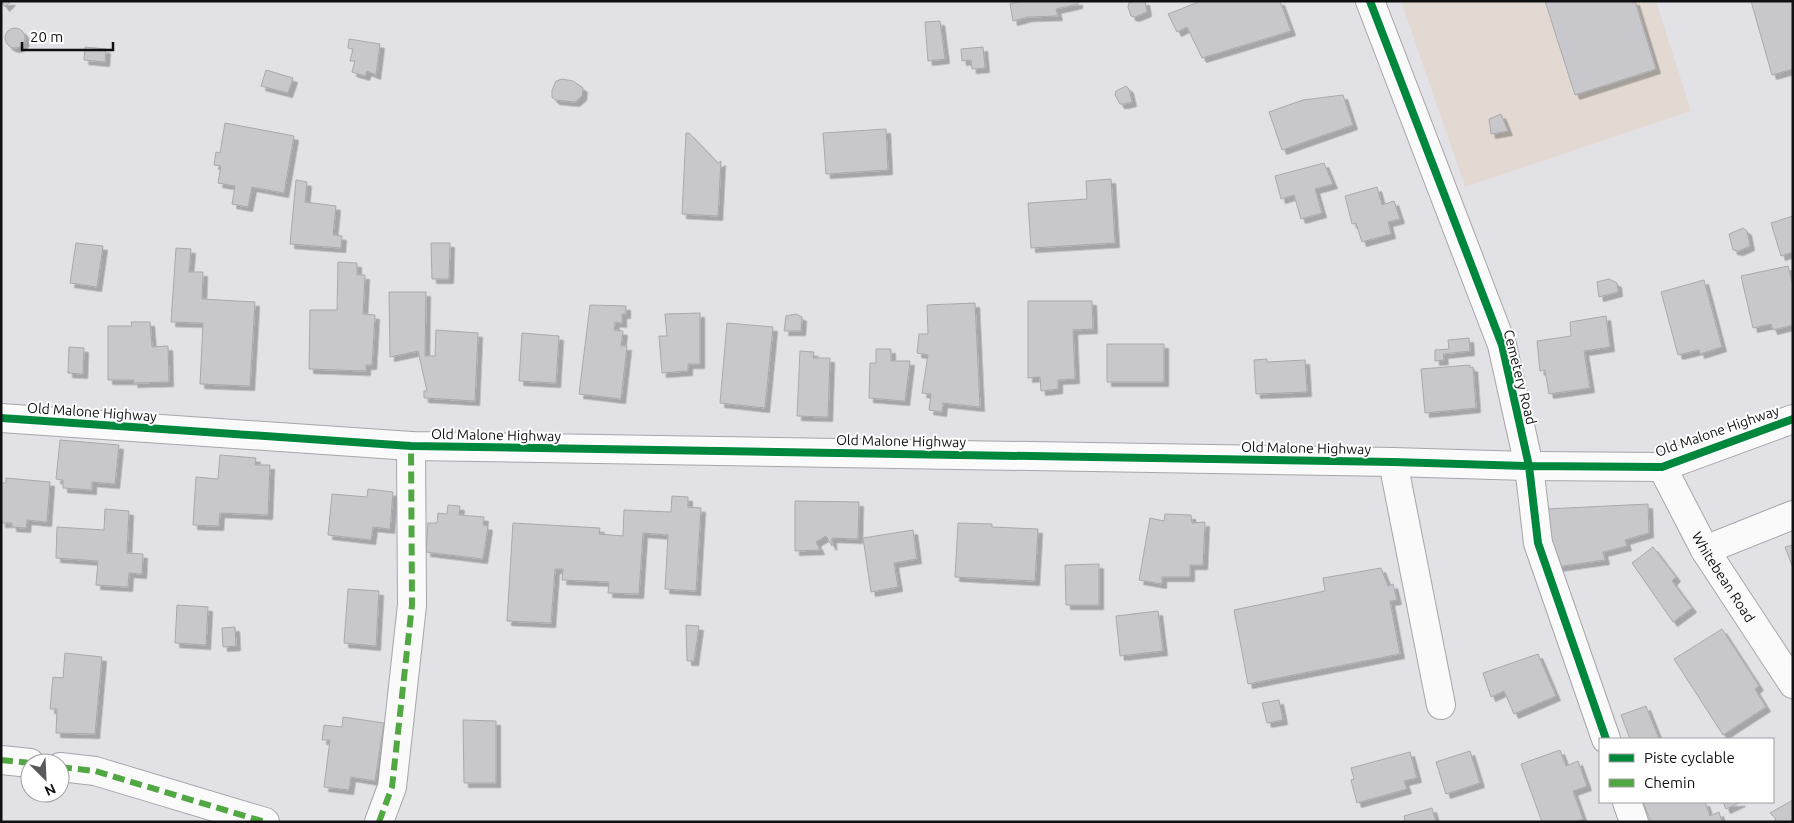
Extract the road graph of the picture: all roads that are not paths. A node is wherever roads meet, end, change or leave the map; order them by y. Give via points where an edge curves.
1 (1370, 1) edge
2 (1, 418) edge
3 (1793, 419) edge
4 (411, 446) junction
5 (1393, 462) junction
6 (1529, 466) junction
7 (1662, 466) junction
8 (1793, 515) edge
9 (1705, 550) junction
10 (1793, 684) edge
11 (1441, 705) dead end
12 (1606, 738) edge
13 (1, 760) edge
14 (20, 762) edge
15 (70, 768) edge
16 (1627, 803) edge
17 (265, 822) edge
18 (379, 822) edge
19 (1634, 822) edge

1 - 6 street, Cemetery Road via 1502,344
2 - 4 street, Old Malone Highway
3 - 7 street, Old Malone Highway
4 - 5 street, Old Malone Highway
4 - 18 street via 412,605 392,786
5 - 6 street, Old Malone Highway
5 - 11 street
6 - 7 street, Old Malone Highway
6 - 12 street, Cemetery Road via 1538,543
7 - 9 street, Whitebean Road
8 - 9 street
9 - 10 street, Whitebean Road
13 - 14 street
15 - 17 street via 95,771
16 - 19 street

